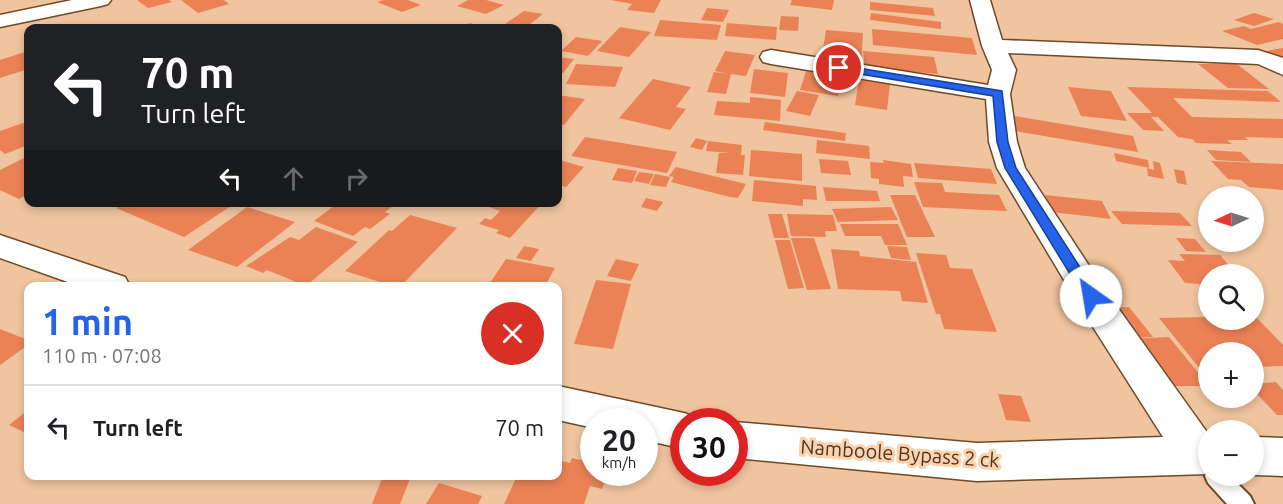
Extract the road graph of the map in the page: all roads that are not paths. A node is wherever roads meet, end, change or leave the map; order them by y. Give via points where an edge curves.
1 (101, 0) edge
2 (980, 0) edge
3 (0, 21) edge
4 (993, 46) junction
5 (771, 57) dead end
6 (1283, 68) edge
7 (998, 94) junction
8 (3, 250) edge
9 (101, 282) edge
10 (562, 404) edge
11 (580, 408) edge
12 (748, 441) edge
13 (1198, 449) edge
14 (1264, 456) edge
15 (1283, 457) edge
16 (1198, 463) edge
17 (1227, 486) edge
18 (1242, 504) edge

1 - 3 street
2 - 4 street
4 - 6 street via 1258,57
4 - 7 street via 1004,70
5 - 7 street
7 - 13 street via 1003,142 1011,168 1091,296
8 - 9 street
10 - 11 street
12 - 16 street, Namboole Bypass 2 ck via 977,462
14 - 15 street
17 - 18 lane

